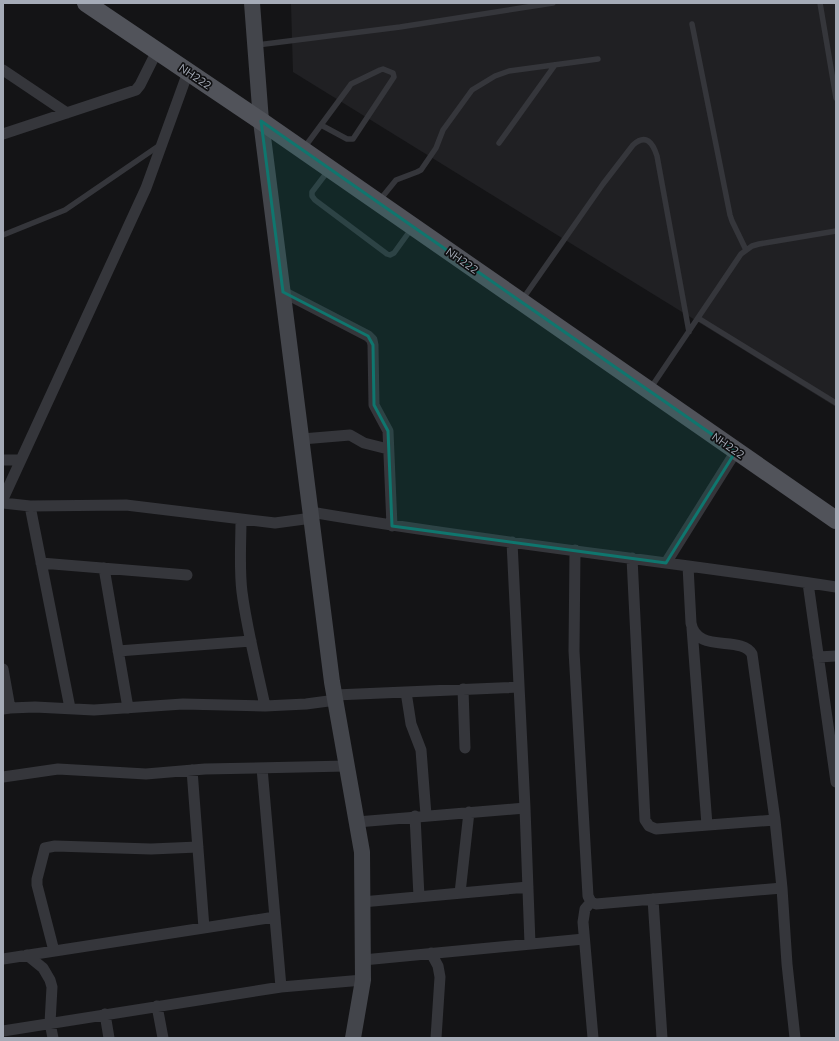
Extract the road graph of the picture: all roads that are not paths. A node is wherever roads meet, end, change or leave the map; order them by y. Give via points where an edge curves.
1 (86, 3) edge
2 (252, 3) edge
3 (553, 3) edge
4 (820, 3) edge
5 (692, 24) dead end
6 (255, 45) junction
7 (157, 51) junction
8 (598, 59) dead end
9 (555, 65) junction
10 (3, 70) edge
11 (188, 72) junction
12 (836, 98) edge
13 (67, 113) junction
14 (261, 121) junction
15 (321, 125) junction
16 (3, 134) edge
17 (499, 143) dead end
18 (162, 144) junction
19 (302, 150) junction
20 (329, 169) junction
21 (378, 203) junction
22 (413, 227) junction
23 (836, 231) edge
24 (3, 235) edge
25 (746, 250) junction
26 (283, 292) junction
27 (520, 302) junction
28 (698, 318) junction
29 (689, 332) junction
30 (649, 391) junction
31 (836, 403) edge
32 (302, 439) junction
33 (388, 449) junction
34 (736, 451) junction
35 (3, 460) edge
36 (20, 460) junction
37 (3, 499) edge
38 (3, 503) edge
39 (30, 506) junction
40 (311, 515) junction
41 (241, 519) junction
42 (836, 520) edge
43 (392, 526) junction
44 (512, 542) junction
45 (574, 550) junction
46 (632, 558) junction
47 (41, 563) junction
48 (666, 563) junction
49 (688, 566) junction
50 (104, 568) junction
51 (187, 575) dead end
52 (808, 583) junction
53 (836, 587) edge
54 (692, 627) junction
55 (251, 641) junction
56 (118, 651) junction
57 (836, 656) edge
58 (818, 657) junction
59 (3, 669) edge
60 (519, 686) junction
61 (463, 689) junction
62 (406, 692) junction
63 (335, 698) junction
64 (265, 706) junction
65 (6, 708) edge
66 (70, 708) junction
67 (128, 708) junction
68 (831, 711) edge
69 (465, 748) dead end
70 (347, 766) junction
71 (262, 768) junction
72 (192, 770) junction
73 (3, 777) edge
74 (836, 782) edge
75 (525, 808) junction
76 (469, 812) junction
77 (420, 816) junction
78 (774, 820) junction
79 (356, 822) junction
80 (707, 825) junction
81 (198, 847) junction
82 (528, 887) junction
83 (782, 888) junction
84 (460, 893) junction
85 (419, 897) junction
86 (653, 899) junction
87 (362, 902) junction
88 (591, 902) junction
89 (275, 917) junction
90 (204, 928) junction
91 (584, 939) junction
92 (530, 944) junction
93 (54, 951) junction
94 (432, 953) junction
95 (27, 955) junction
96 (3, 959) edge
97 (362, 960) junction
98 (363, 980) junction
99 (281, 987) junction
100 (157, 1006) junction
101 (105, 1014) junction
102 (50, 1023) junction
103 (3, 1031) edge
104 (53, 1038) edge
105 (109, 1038) edge
106 (163, 1038) edge
107 (353, 1038) edge
108 (436, 1038) edge
109 (592, 1038) edge
110 (662, 1038) edge
111 (795, 1038) edge

1 - 7 main road, NH222
2 - 6 street
3 - 6 lane via 400,27
4 - 12 lane
5 - 25 lane via 730,215
6 - 14 street
7 - 11 main road, NH222
7 - 13 street via 136,90
8 - 9 lane
9 - 17 lane
9 - 21 lane via 509,71 478,85 443,130 436,148 421,170 396,180
10 - 13 street
11 - 14 main road, NH222
11 - 18 street
13 - 16 street
14 - 19 main road, NH222
14 - 26 street
15 - 15 lane via 346,139 354,139 394,77 393,73 380,70 351,84
15 - 19 lane
18 - 24 lane via 65,210
18 - 36 street via 146,188
19 - 20 main road, NH222
20 - 21 main road, NH222
20 - 22 lane via 312,192 314,200 387,254 394,253
21 - 22 main road, NH222
22 - 27 main road, NH222
23 - 25 lane via 759,244
25 - 28 lane
26 - 32 street
26 - 33 street via 372,340 374,405 388,431
27 - 29 lane via 633,145 637,141 646,140 650,142 657,156
27 - 30 main road, NH222
28 - 29 lane
28 - 31 lane
29 - 30 lane
30 - 34 main road, NH222
32 - 33 street via 350,435 364,443
32 - 40 street
33 - 43 street
34 - 42 main road, NH222
34 - 48 street
35 - 36 street
36 - 37 street
38 - 39 street
39 - 41 street via 126,505
39 - 47 street
40 - 41 street via 275,523
40 - 43 street
40 - 63 street
41 - 55 street via 240,569
43 - 44 street
44 - 45 street
44 - 60 street
45 - 46 street
45 - 88 street via 574,651 588,896
46 - 48 street
46 - 80 street via 645,820 649,826 656,829
47 - 50 street
47 - 66 street
48 - 49 street
49 - 52 street
49 - 54 street
50 - 51 street
50 - 56 street
52 - 53 street
52 - 58 street
54 - 78 street via 698,635 708,641 743,647 752,654
54 - 80 street
55 - 56 street
55 - 64 street
56 - 67 street
57 - 58 street
58 - 68 street
59 - 65 street
60 - 61 street
60 - 75 street
61 - 62 street
61 - 69 street
62 - 63 street
62 - 77 street via 411,724 421,750
63 - 64 street via 306,704
63 - 70 street
64 - 67 street via 183,704
65 - 66 street
66 - 67 street
68 - 74 street
70 - 71 street
70 - 79 street
71 - 72 street
71 - 89 street
72 - 73 street via 146,774 58,768
72 - 81 street
75 - 76 street
75 - 82 street
76 - 77 street
76 - 84 street
77 - 79 street
77 - 85 street
78 - 80 street
78 - 83 street
79 - 87 street via 362,852
81 - 90 street
81 - 93 street via 46,848 38,885
82 - 84 street
82 - 92 street
83 - 86 street
83 - 111 street
84 - 85 street
85 - 87 street
86 - 88 street via 596,904
86 - 110 street
87 - 97 street
88 - 91 street via 583,915
89 - 90 street
89 - 99 street
90 - 93 street
91 - 92 street
91 - 109 street
92 - 94 street
93 - 95 street
94 - 97 street
94 - 108 street via 440,977
95 - 96 street
95 - 102 street via 43,968 50,980
97 - 98 street
98 - 99 street
98 - 107 street
99 - 100 street
100 - 101 street
100 - 106 street
101 - 102 street
101 - 105 street
102 - 103 street
102 - 104 street

